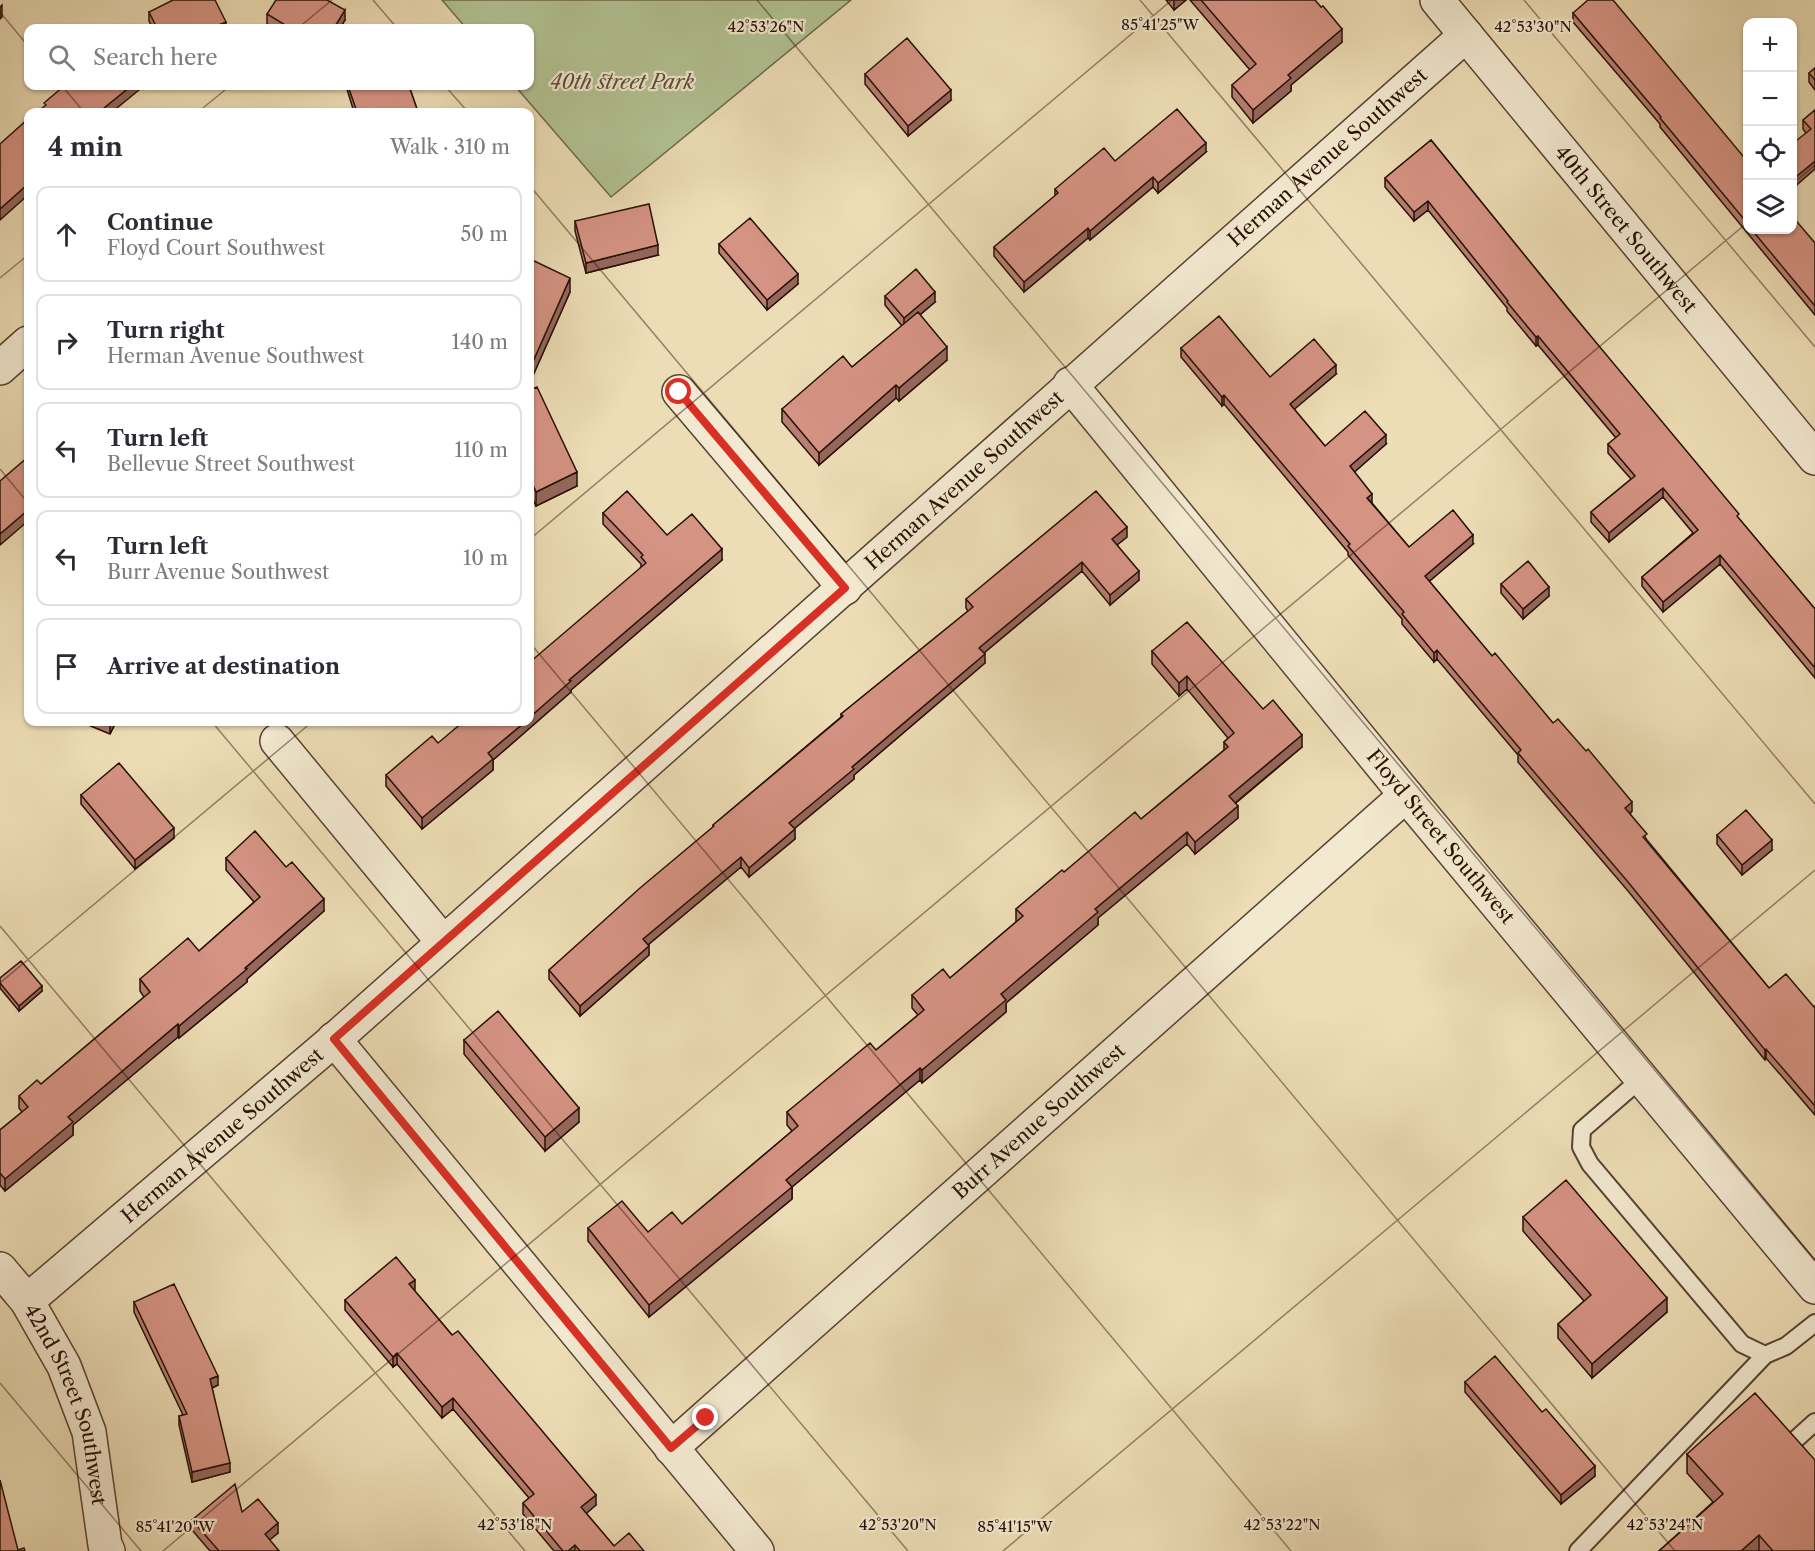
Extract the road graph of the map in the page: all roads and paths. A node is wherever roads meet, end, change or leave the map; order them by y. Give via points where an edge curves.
1 (1437, 0) edge
2 (1466, 35) junction
3 (24, 347) edge
4 (0, 368) edge
5 (1070, 384) junction
6 (679, 392) dead end
7 (1815, 458) edge
8 (845, 588) junction
9 (276, 741) dead end
10 (1406, 795) junction
11 (443, 942) junction
12 (334, 1039) junction
13 (1642, 1078) junction
14 (0, 1269) edge
15 (1815, 1287) edge
16 (27, 1301) junction
17 (1815, 1323) edge
18 (1765, 1355) junction
19 (1815, 1422) edge
20 (1794, 1440) edge
21 (671, 1448) junction
22 (108, 1551) edge
23 (757, 1551) edge
24 (1578, 1551) edge

1 - 2 street, 40th Street Southwest
2 - 5 street, Herman Avenue Southwest
2 - 7 street, 40th Street Southwest
3 - 4 street
5 - 8 street, Herman Avenue Southwest
5 - 10 street, Floyd Street Southwest
6 - 8 street
8 - 11 street, Herman Avenue Southwest
9 - 11 street
10 - 13 street, Floyd Street Southwest
10 - 21 street, Burr Avenue Southwest
11 - 12 street, Herman Avenue Southwest
12 - 16 street, Herman Avenue Southwest
12 - 21 street
13 - 15 street, Floyd Street Southwest
13 - 18 lane via 1582,1130 1581,1147 1590,1164 1742,1344
14 - 16 street, 42nd Street Southwest
16 - 22 street, 42nd Street Southwest via 64,1366 89,1432
17 - 18 lane via 1786,1346
18 - 24 lane
19 - 20 lane
21 - 23 street

